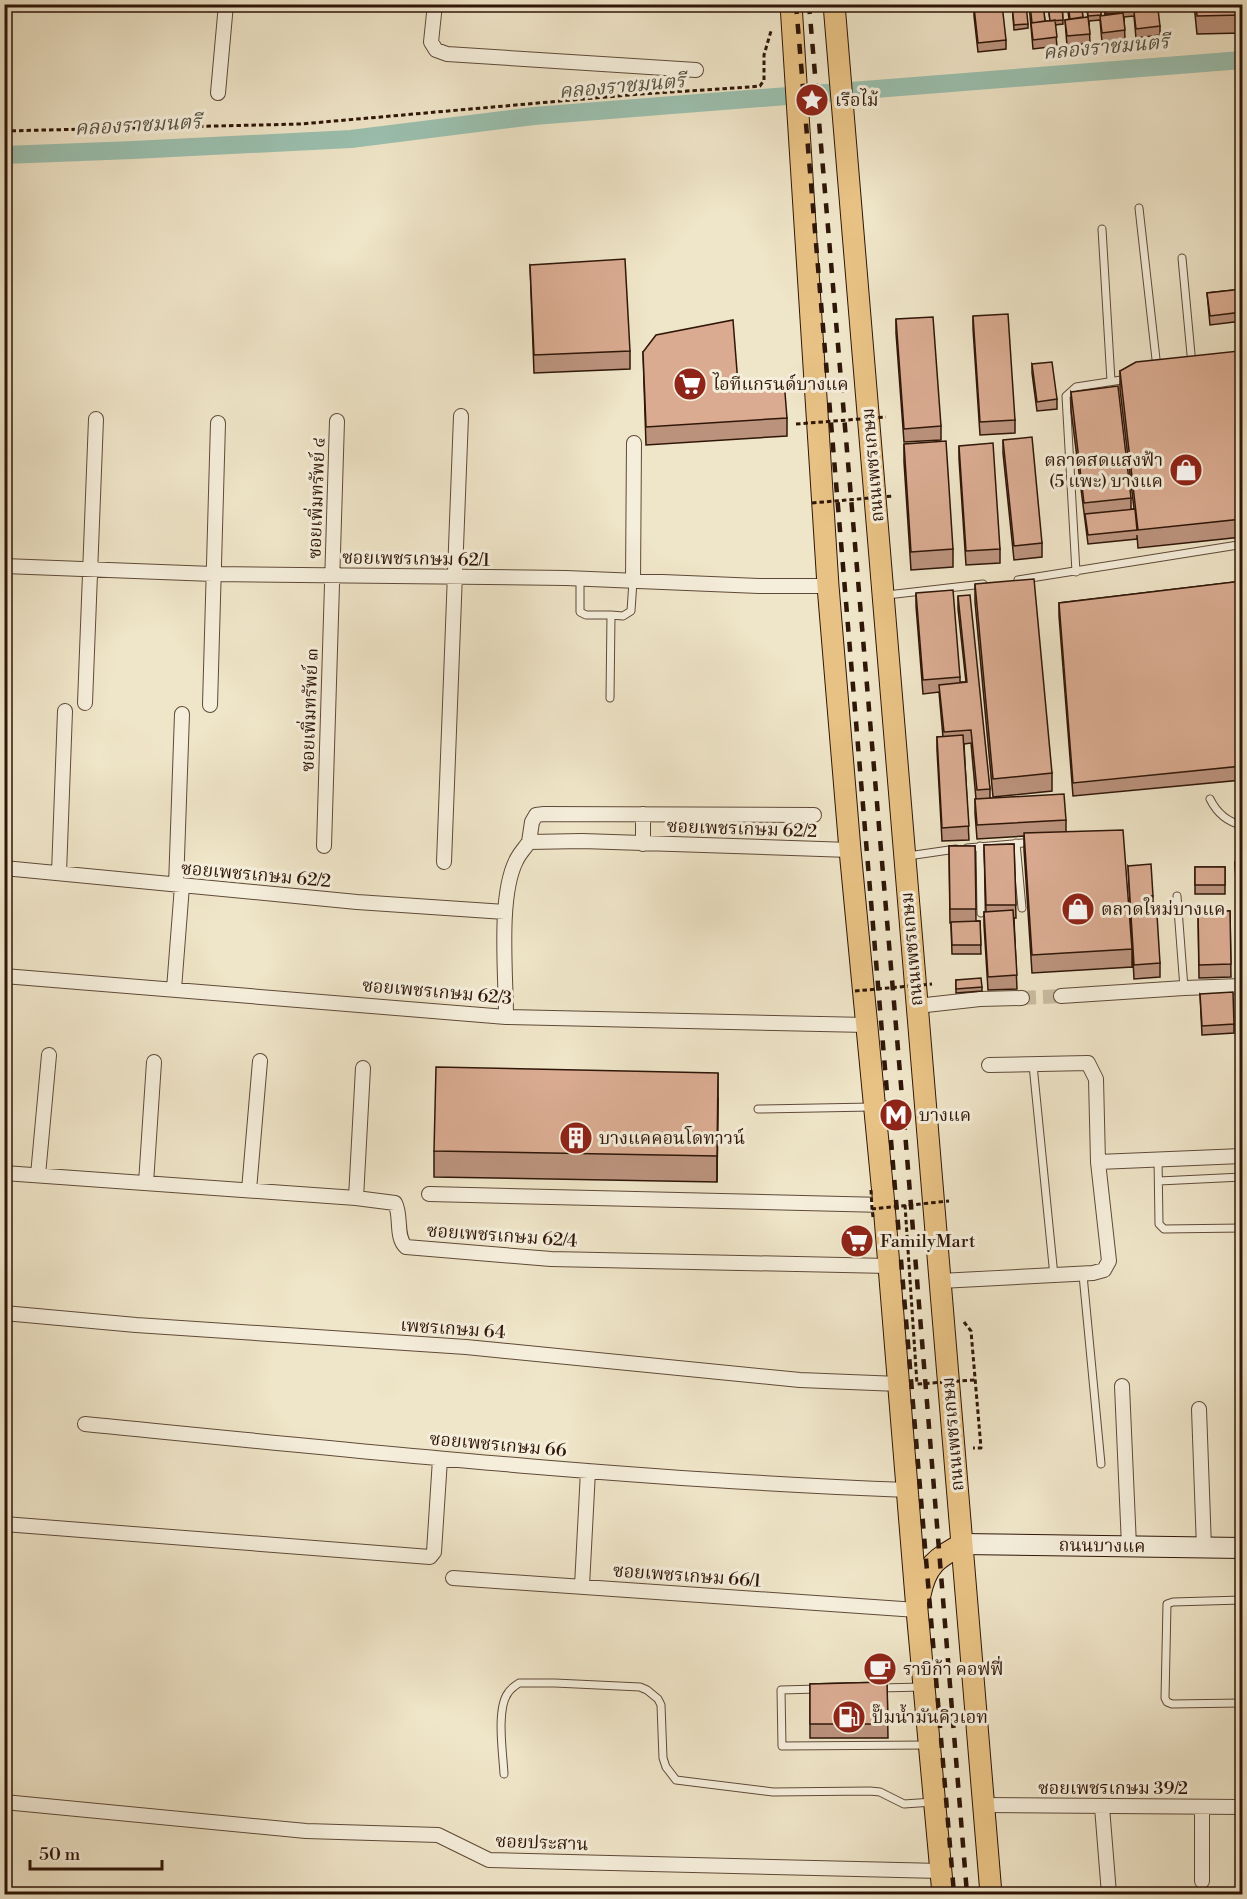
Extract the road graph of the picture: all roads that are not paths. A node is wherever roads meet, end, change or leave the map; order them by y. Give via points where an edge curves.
1 (226, 4) edge
2 (435, 4) edge
3 (791, 4) edge
4 (834, 4) edge
5 (696, 70) dead end
6 (218, 93) dead end
7 (1139, 208) dead end
8 (1102, 229) dead end
9 (1182, 258) dead end
10 (1192, 368) junction
11 (1203, 368) edge
12 (1180, 370) edge
13 (1169, 372) edge
14 (1134, 378) edge
15 (1111, 381) junction
16 (460, 416) dead end
17 (96, 419) dead end
18 (337, 421) dead end
19 (218, 423) dead end
20 (634, 443) dead end
21 (1242, 538) edge
22 (4, 566) edge
23 (90, 570) junction
24 (1076, 572) junction
25 (213, 574) junction
26 (332, 576) junction
27 (455, 577) junction
28 (580, 579) junction
29 (633, 580) junction
30 (1008, 582) edge
31 (997, 583) edge
32 (828, 586) junction
33 (884, 595) junction
34 (610, 615) junction
35 (610, 698) dead end
36 (85, 703) dead end
37 (210, 705) dead end
38 (65, 711) dead end
39 (182, 714) dead end
40 (1210, 799) dead end
41 (580, 814) junction
42 (643, 814) junction
43 (814, 814) dead end
44 (1242, 825) edge
45 (582, 841) junction
46 (1047, 841) edge
47 (529, 842) junction
48 (1017, 843) junction
49 (644, 844) junction
50 (324, 846) dead end
51 (980, 846) junction
52 (850, 850) junction
53 (905, 856) junction
54 (444, 862) dead end
55 (4, 868) edge
56 (59, 873) junction
57 (179, 886) junction
58 (1177, 896) dead end
59 (1022, 908) dead end
60 (505, 912) junction
61 (981, 913) dead end
62 (4, 975) edge
63 (1242, 986) edge
64 (1184, 988) junction
65 (174, 989) junction
66 (1061, 996) tunnel mouth
67 (1022, 998) tunnel mouth
68 (917, 1006) junction
69 (506, 1017) junction
70 (867, 1025) junction
71 (49, 1055) dead end
72 (260, 1061) dead end
73 (154, 1062) dead end
74 (989, 1065) dead end
75 (1033, 1065) junction
76 (363, 1068) dead end
77 (875, 1107) junction
78 (758, 1109) dead end
79 (1242, 1156) edge
80 (1158, 1159) junction
81 (1098, 1162) junction
82 (4, 1173) edge
83 (38, 1176) junction
84 (1242, 1177) edge
85 (1159, 1182) junction
86 (146, 1183) junction
87 (249, 1190) junction
88 (429, 1194) dead end
89 (356, 1198) junction
90 (881, 1205) junction
91 (1242, 1228) edge
92 (889, 1266) junction
93 (1083, 1275) junction
94 (1054, 1276) junction
95 (940, 1281) junction
96 (4, 1314) edge
97 (899, 1384) junction
98 (1122, 1386) dead end
99 (1199, 1409) dead end
100 (86, 1424) dead end
101 (440, 1459) junction
102 (1101, 1464) dead end
103 (588, 1471) junction
104 (908, 1490) junction
105 (4, 1524) edge
106 (962, 1544) junction
107 (1130, 1546) junction
108 (1204, 1548) junction
109 (1242, 1548) edge
110 (453, 1578) dead end
111 (582, 1586) junction
112 (1242, 1600) edge
113 (917, 1610) junction
114 (924, 1687) junction
115 (871, 1688) edge
116 (826, 1689) edge
117 (1242, 1703) edge
118 (930, 1745) junction
119 (504, 1774) dead end
120 (4, 1802) edge
121 (935, 1802) junction
122 (984, 1805) junction
123 (1102, 1807) junction
124 (1202, 1807) junction
125 (1242, 1807) edge
126 (941, 1871) junction
127 (1202, 1881) dead end
128 (943, 1894) edge
129 (991, 1894) edge
130 (1109, 1894) edge

1 - 6 street
2 - 5 street via 431,42 436,50 447,54
3 - 32 main road
4 - 33 main road, ถนนเพชรเกษม
7 - 13 lane via 1157,374
8 - 15 lane
9 - 10 lane
10 - 11 lane
10 - 12 lane
14 - 15 lane
15 - 24 lane via 1076,387 1065,396
16 - 27 street
17 - 23 street
18 - 26 street, ซอยเพิ่มทรัพย์ ๔
19 - 25 street
20 - 29 street
21 - 24 lane via 1238,545
22 - 23 street, ซอยเพชรเกษม 62/1
23 - 25 street, ซอยเพชรเกษม 62/1
23 - 36 street
24 - 30 lane
25 - 26 street, ซอยเพชรเกษม 62/1
25 - 37 street
26 - 27 street, ซอยเพชรเกษม 62/1
26 - 50 street, ซอยเพิ่มทรัพย์ ๓
27 - 28 street, ซอยเพชรเกษม 62/1
27 - 54 street
28 - 29 street, ซอยเพชรเกษม 62/1
28 - 34 lane via 580,612
29 - 32 street, ซอยเพชรเกษม 62/1
29 - 34 lane via 631,611 623,616
31 - 33 lane
32 - 52 main road
33 - 53 main road, ถนนเพชรเกษม
34 - 35 lane
38 - 56 street
39 - 57 street
40 - 44 lane via 1216,811
41 - 42 street
41 - 45 street
41 - 47 street via 536,815
42 - 43 street
42 - 49 street
45 - 47 street, ซอยเพชรเกษม 62/2
45 - 49 street, ซอยเพชรเกษม 62/2
46 - 48 lane
47 - 60 street via 516,861
48 - 51 lane
48 - 59 lane
49 - 52 street, ซอยเพชรเกษม 62/2
51 - 53 lane
51 - 61 lane
52 - 70 main road
53 - 68 main road, ถนนเพชรเกษม
55 - 56 street, ซอยเพชรเกษม 62/2
56 - 57 street, ซอยเพชรเกษม 62/2
57 - 60 street, ซอยเพชรเกษม 62/2
57 - 65 street
58 - 64 lane
60 - 69 street
62 - 65 street, ซอยเพชรเกษม 62/3
63 - 64 street
64 - 66 street
65 - 69 street, ซอยเพชรเกษม 62/3
67 - 68 street
68 - 95 main road, ถนนเพชรเกษม
69 - 70 street, ซอยเพชรเกษม 62/3
70 - 77 main road
71 - 83 street
72 - 87 street
73 - 86 street
74 - 75 street
75 - 81 street via 1088,1063 1096,1079
75 - 94 lane
76 - 89 street
77 - 78 lane
77 - 90 main road
79 - 80 street
80 - 81 street
80 - 85 lane
81 - 93 street via 1109,1261 1104,1270
82 - 83 street, ซอยเพชรเกษม 62/4
83 - 86 street, ซอยเพชรเกษม 62/4
84 - 85 lane
85 - 91 lane via 1159,1224 1164,1229
86 - 87 street, ซอยเพชรเกษม 62/4
87 - 89 street, ซอยเพชรเกษม 62/4
88 - 90 street
89 - 92 street, ซอยเพชรเกษม 62/4 via 397,1205 401,1239 406,1247 551,1258
90 - 92 main road
92 - 97 main road
93 - 94 street
93 - 102 lane
94 - 95 street
95 - 106 main road, ถนนเพชรเกษม
96 - 97 street, เพชรเกษม 64 via 466,1347 800,1380
97 - 104 main road
98 - 107 street
99 - 108 street
100 - 101 street, ซอยเพชรเกษม 66
101 - 103 street, ซอยเพชรเกษม 66
101 - 105 street via 434,1552 430,1557
103 - 104 street, ซอยเพชรเกษม 66
103 - 111 street
104 - 113 main road
106 - 107 main road, ถนนบางแค
106 - 113 main road via 927,1571
106 - 122 main road, ถนนเพชรเกษม
107 - 108 main road, ถนนบางแค
108 - 109 main road, ถนนบางแค
110 - 111 street, ซอยเพชรเกษม 66/1
111 - 113 street, ซอยเพชรเกษม 66/1
112 - 117 lane via 1167,1604 1165,1698 1172,1704
113 - 114 main road
114 - 115 lane
114 - 118 main road
116 - 118 lane via 781,1690 782,1746
118 - 121 main road
119 - 121 lane via 504,1703 507,1693 519,1683 640,1687 661,1705 663,1758 676,1780 773,1792 880,1792 904,1804
120 - 126 street, ซอยประสาน via 306,1831 438,1835 489,1860
121 - 126 main road
122 - 123 street, ซอยเพชรเกษม 39/2
122 - 129 main road, ถนนเพชรเกษม
123 - 124 street, ซอยเพชรเกษม 39/2
123 - 130 street
124 - 125 street, ซอยเพชรเกษม 39/2
124 - 127 street
126 - 128 main road

